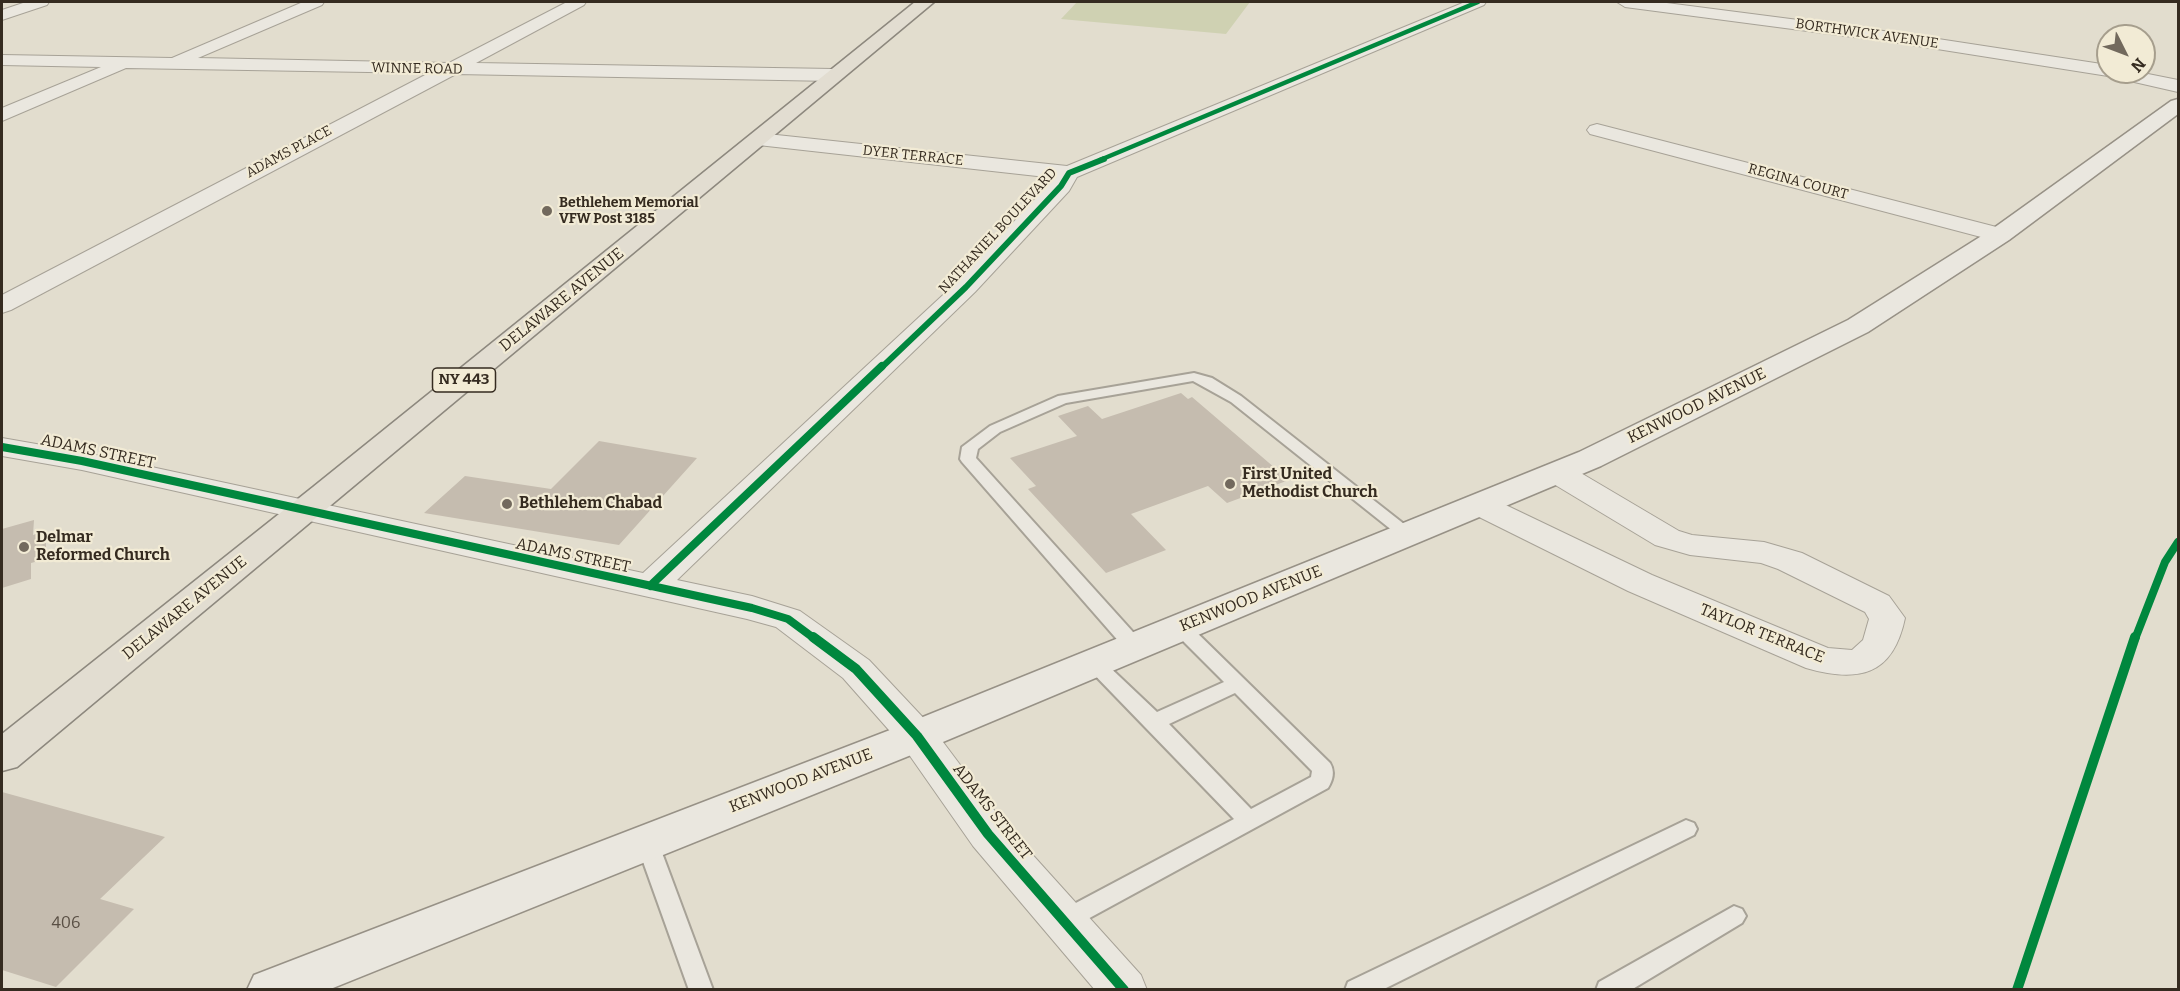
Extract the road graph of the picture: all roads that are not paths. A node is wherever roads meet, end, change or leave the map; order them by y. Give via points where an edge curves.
1 (42, 2) edge
2 (316, 2) edge
3 (578, 2) edge
4 (925, 2) edge
5 (1478, 2) edge
6 (1625, 2) edge
7 (1631, 2) edge
8 (2, 15) edge
9 (2, 60) edge
10 (125, 63) junction
11 (168, 64) junction
12 (446, 69) junction
13 (2096, 70) edge
14 (833, 75) junction
15 (2156, 81) edge
16 (2178, 86) edge
17 (2178, 105) edge
18 (2, 115) edge
19 (1597, 130) dead end
20 (758, 139) junction
21 (1069, 173) junction
22 (2000, 235) junction
23 (2, 305) edge
24 (5, 450) edge
25 (1558, 473) junction
26 (1480, 506) junction
27 (305, 511) junction
28 (1409, 535) junction
29 (650, 586) junction
30 (1181, 628) junction
31 (1135, 646) junction
32 (1094, 664) junction
33 (1238, 684) junction
34 (1154, 722) junction
35 (917, 736) junction
36 (2, 756) edge
37 (1249, 821) junction
38 (1686, 830) dead end
39 (647, 842) junction
40 (1734, 916) dead end
41 (1064, 921) junction
42 (271, 990) edge
43 (701, 990) edge
44 (1124, 990) edge
45 (1358, 990) edge
46 (1608, 990) edge

1 - 8 street
2 - 11 street
3 - 12 street, ADAMS PLACE
4 - 14 main road, DELAWARE AVENUE / NY 443
5 - 21 street, NATHANIEL BOULEVARD
6 - 7 street, BORTHWICK AVENUE
7 - 13 street, BORTHWICK AVENUE via 1899,38
9 - 10 street, WINNE ROAD
10 - 11 street, WINNE ROAD
10 - 18 street
11 - 12 street, WINNE ROAD
12 - 14 street, WINNE ROAD
12 - 23 street, ADAMS PLACE
14 - 20 main road, DELAWARE AVENUE / NY 443
15 - 16 street, BORTHWICK AVENUE
17 - 22 main road, KENWOOD AVENUE
19 - 22 street, REGINA COURT
20 - 21 street, DYER TERRACE
20 - 27 main road, DELAWARE AVENUE / NY 443
21 - 29 street, NATHANIEL BOULEVARD via 966,287
22 - 25 main road, KENWOOD AVENUE via 1858,326
24 - 27 street, ADAMS STREET via 82,461
25 - 26 main road, KENWOOD AVENUE
25 - 26 street, TAYLOR TERRACE via 1667,538 1690,545 1764,553 1831,579 1877,604 1887,618 1884,639 1862,662 1835,664 1819,659 1640,583
26 - 28 main road, KENWOOD AVENUE
27 - 29 street, ADAMS STREET
27 - 36 main road, DELAWARE AVENUE / NY 443
28 - 30 main road, KENWOOD AVENUE
28 - 31 lane via 1236,399 1194,376 1122,392 1063,399 995,429 970,447 968,459
29 - 35 street, ADAMS STREET via 788,619 856,669
30 - 31 main road, KENWOOD AVENUE
30 - 33 lane
31 - 32 main road, KENWOOD AVENUE
32 - 34 lane
32 - 35 main road, KENWOOD AVENUE
33 - 34 lane
33 - 37 lane via 1323,769 1321,782
34 - 37 lane
35 - 39 main road, KENWOOD AVENUE
35 - 41 street, ADAMS STREET via 988,834
37 - 41 lane
38 - 45 lane
39 - 42 main road, KENWOOD AVENUE
39 - 43 lane
40 - 46 lane
41 - 44 street, ADAMS STREET

